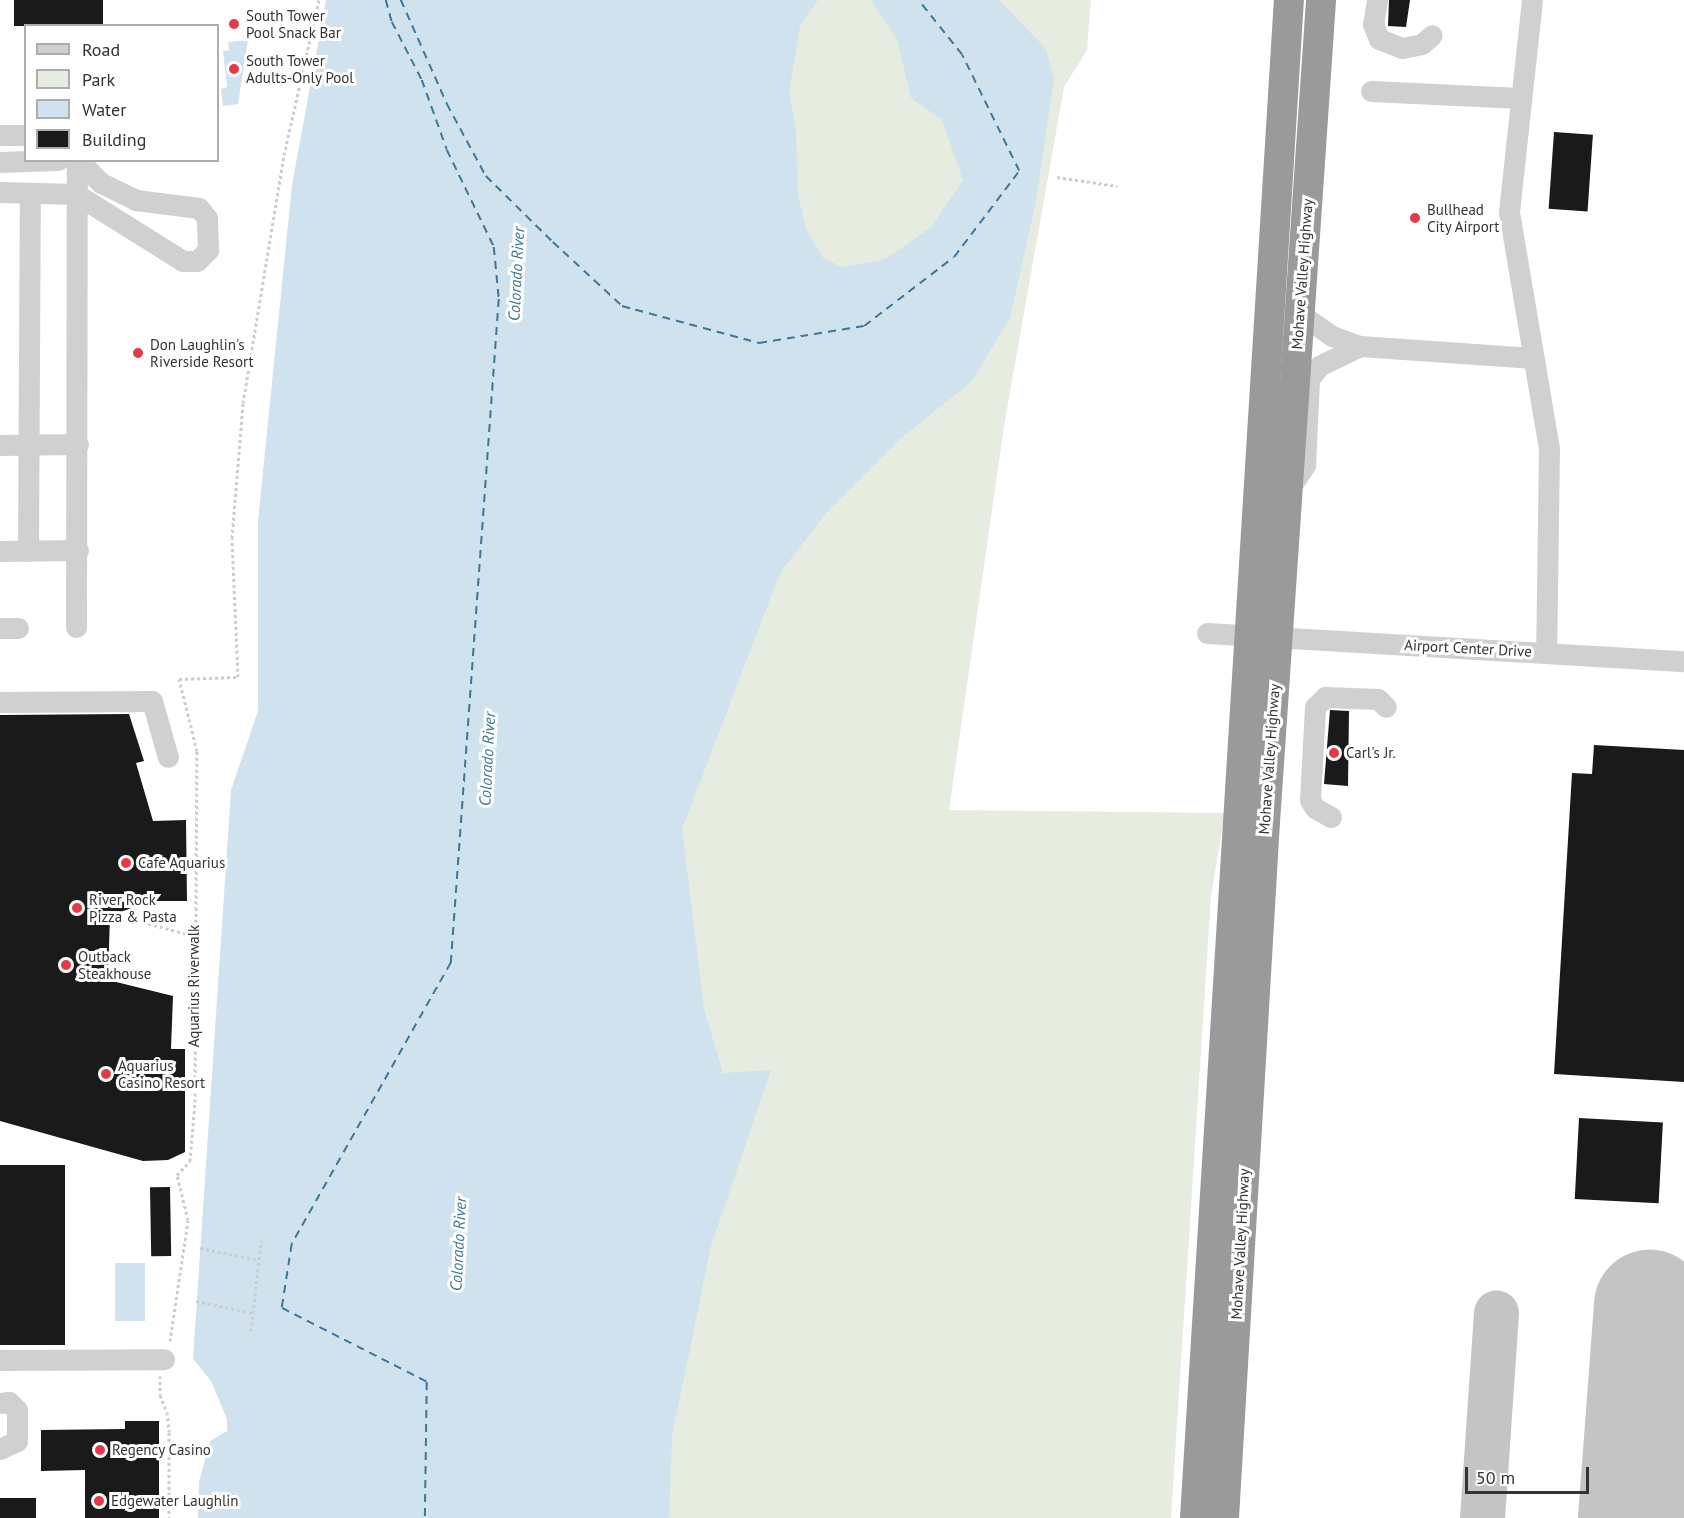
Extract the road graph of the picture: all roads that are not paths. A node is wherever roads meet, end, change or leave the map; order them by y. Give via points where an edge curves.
1 (1289, 0) edge
2 (1321, 0) edge
3 (1377, 0) edge
4 (1532, 0) edge
5 (1432, 35) dead end
6 (1371, 91) dead end
7 (1520, 98) junction
8 (0, 135) edge
9 (24, 135) edge
10 (24, 161) edge
11 (0, 162) edge
12 (77, 162) edge
13 (79, 162) edge
14 (0, 192) edge
15 (30, 193) junction
16 (76, 195) junction
17 (1299, 313) junction
18 (1360, 346) junction
19 (1532, 358) junction
20 (78, 444) junction
21 (0, 445) edge
22 (27, 445) junction
23 (1287, 492) junction
24 (78, 550) junction
25 (0, 551) edge
26 (28, 551) junction
27 (76, 627) dead end
28 (1207, 633) dead end
29 (1265, 636) junction
30 (1546, 652) junction
31 (1684, 661) edge
32 (0, 702) edge
33 (1386, 707) dead end
34 (168, 757) dead end
35 (1331, 817) dead end
36 (164, 1359) road end
37 (0, 1360) edge
38 (0, 1402) edge
39 (0, 1449) edge
40 (1195, 1518) edge
41 (1224, 1518) edge

1 - 29 highway, Mohave Valley Highway
2 - 17 highway, Mohave Valley Highway
3 - 5 street via 1373,24 1379,39 1402,48 1422,44
4 - 7 street
6 - 7 street
7 - 19 street via 1509,212
8 - 9 street
10 - 11 street
12 - 16 street
13 - 16 street via 101,183 136,200 199,208 207,218 208,250 197,261 183,261
14 - 15 street
15 - 16 street
15 - 22 street
16 - 20 street
17 - 18 street via 1332,336
17 - 23 highway, Mohave Valley Highway
18 - 19 street
18 - 23 street via 1319,366 1309,379 1305,465
19 - 30 street via 1549,449
20 - 22 street
20 - 24 street
21 - 22 street
22 - 26 street
23 - 29 highway, Mohave Valley Highway
24 - 26 street
24 - 27 street
25 - 26 street
28 - 29 street, Airport Center Drive
29 - 30 street, Airport Center Drive
29 - 40 highway, Mohave Valley Highway via 1235,858
29 - 41 highway, Mohave Valley Highway
30 - 31 street, Airport Center Drive
32 - 34 street via 152,701
33 - 35 street via 1378,699 1325,697 1315,707 1310,800 1315,808
36 - 37 street
38 - 39 street via 9,1402 17,1410 17,1441

